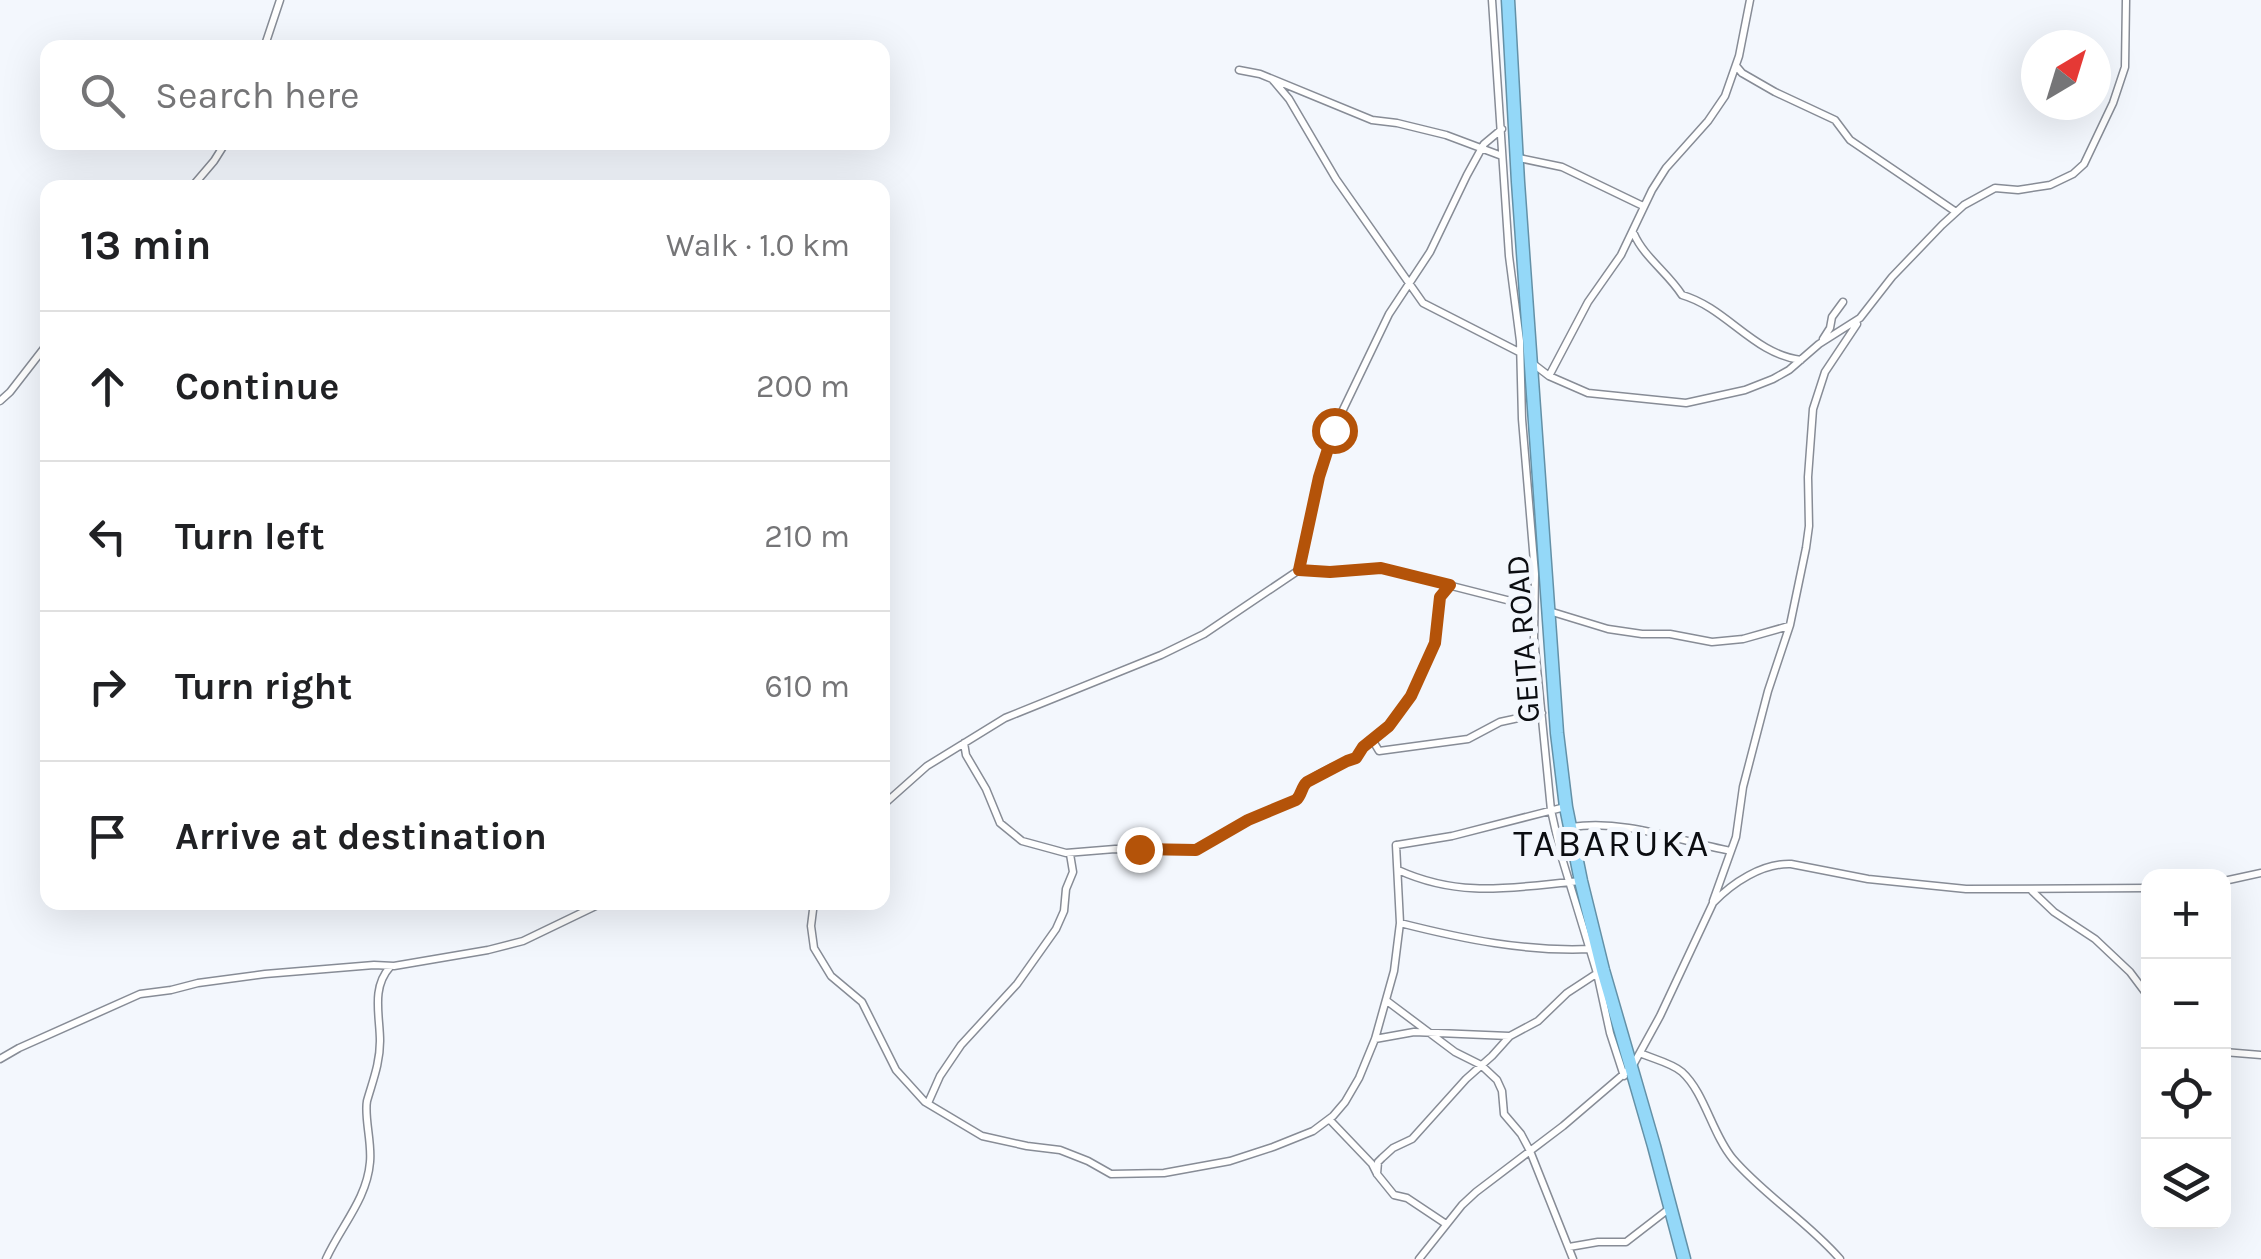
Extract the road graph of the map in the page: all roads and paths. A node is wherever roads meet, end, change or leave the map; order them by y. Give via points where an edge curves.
1 (280, 0) edge
2 (1492, 0) edge
3 (1508, 0) edge
4 (1750, 0) edge
5 (2126, 0) edge
6 (267, 40) edge
7 (1736, 66) junction
8 (1238, 70) dead end
9 (1272, 79) junction
10 (1502, 129) junction
11 (1482, 148) junction
12 (221, 150) edge
13 (1502, 156) junction
14 (1517, 158) junction
15 (199, 180) edge
16 (1643, 206) junction
17 (1956, 212) junction
18 (1633, 233) junction
19 (1408, 283) junction
20 (1843, 302) dead end
21 (1860, 318) junction
22 (1819, 344) junction
23 (1520, 352) junction
24 (40, 354) edge
25 (1801, 360) junction
26 (1531, 363) junction
27 (1549, 376) junction
28 (0, 401) edge
29 (1299, 570) junction
30 (1450, 585) junction
31 (1534, 607) junction
32 (1549, 611) junction
33 (1790, 625) junction
34 (1542, 712) junction
35 (1373, 740) junction
36 (964, 742) junction
37 (890, 799) edge
38 (1566, 806) junction
39 (1551, 810) junction
40 (1570, 828) junction
41 (1732, 851) junction
42 (1070, 853) junction
43 (1398, 870) junction
44 (2261, 873) edge
45 (2231, 879) edge
46 (1575, 882) junction
47 (2141, 888) edge
48 (2030, 889) junction
49 (1712, 903) junction
50 (587, 910) edge
51 (813, 910) edge
52 (1400, 923) junction
53 (1594, 949) junction
54 (390, 966) junction
55 (1600, 972) junction
56 (2141, 987) edge
57 (1387, 1001) junction
58 (1430, 1034) junction
59 (1510, 1036) junction
60 (1375, 1039) junction
61 (1640, 1053) junction
62 (2231, 1053) edge
63 (2261, 1055) edge
64 (0, 1059) edge
65 (1481, 1065) junction
66 (1628, 1071) junction
67 (928, 1104) junction
68 (1330, 1119) junction
69 (1530, 1151) junction
70 (1376, 1174) junction
71 (1670, 1208) junction
72 (1446, 1224) junction
73 (1569, 1248) junction
74 (326, 1259) edge
75 (1419, 1259) edge
76 (1573, 1259) edge
77 (1684, 1259) edge
78 (1840, 1259) edge

1 - 6 street
2 - 10 street
3 - 14 highway, GEITA ROAD
4 - 7 street
5 - 17 street via 2125,67 2084,164 2041,188 1990,190
7 - 16 street via 1726,96
7 - 17 street via 1832,118 1850,140
8 - 9 street
9 - 11 street via 1372,120
9 - 19 street
10 - 11 street
10 - 13 street
11 - 13 street
11 - 19 street
12 - 15 street
13 - 23 street
14 - 16 street via 1562,167
14 - 26 highway, GEITA ROAD
16 - 18 street
17 - 21 street
18 - 25 street via 1682,295 1720,313 1764,348
18 - 27 street
19 - 23 street via 1423,303
19 - 29 street via 1334,430
20 - 22 street
21 - 22 street
21 - 33 street via 1825,372 1812,409 1809,526
22 - 25 street
23 - 31 street
24 - 28 street
25 - 27 street via 1760,385 1686,403 1588,393
26 - 27 street
26 - 32 highway, GEITA ROAD
29 - 30 street via 1381,568
29 - 36 street via 1204,634 1015,713
30 - 31 street
30 - 35 street via 1440,597 1435,643 1416,687
31 - 34 street
32 - 33 street via 1608,629 1712,642
32 - 38 highway, GEITA ROAD
33 - 41 street via 1743,787
34 - 35 street via 1500,722 1468,739 1379,751
34 - 39 street
35 - 42 street via 1356,758 1307,782 1296,800 1196,850
36 - 37 street
36 - 42 street via 1000,823 1022,841
38 - 39 street
38 - 40 highway, GEITA ROAD
39 - 43 street via 1396,846
39 - 46 street
40 - 41 street via 1632,828
40 - 46 highway, GEITA ROAD
41 - 49 street
42 - 67 street via 1073,872 1056,929 961,1045
43 - 46 street via 1460,889
43 - 52 street
44 - 45 street
46 - 53 highway, GEITA ROAD
47 - 48 street
48 - 49 street via 1954,888 1781,864
48 - 56 street via 2090,934
49 - 61 street
50 - 54 street via 510,945
51 - 67 street via 814,948 832,976 862,1002 896,1070
52 - 53 street via 1524,948
52 - 57 street
53 - 55 highway, GEITA ROAD
54 - 64 street via 272,974 140,994
54 - 74 street via 377,1004 380,1056 367,1104 368,1176
55 - 59 street
55 - 66 highway, GEITA ROAD
57 - 58 street
57 - 60 street
58 - 59 street
58 - 60 street
58 - 65 street
59 - 65 street
60 - 68 street via 1354,1088
61 - 66 street
61 - 78 street via 1682,1072 1732,1158
62 - 63 street
65 - 69 street via 1500,1086 1504,1114
65 - 70 street via 1412,1139 1378,1162
66 - 69 street
66 - 71 highway, GEITA ROAD
67 - 68 street via 982,1136 1060,1150 1117,1175 1230,1161
68 - 70 street
69 - 72 street
69 - 73 street
70 - 72 street via 1394,1195
71 - 73 street via 1626,1242
71 - 77 highway, GEITA ROAD
72 - 75 street
73 - 76 street

